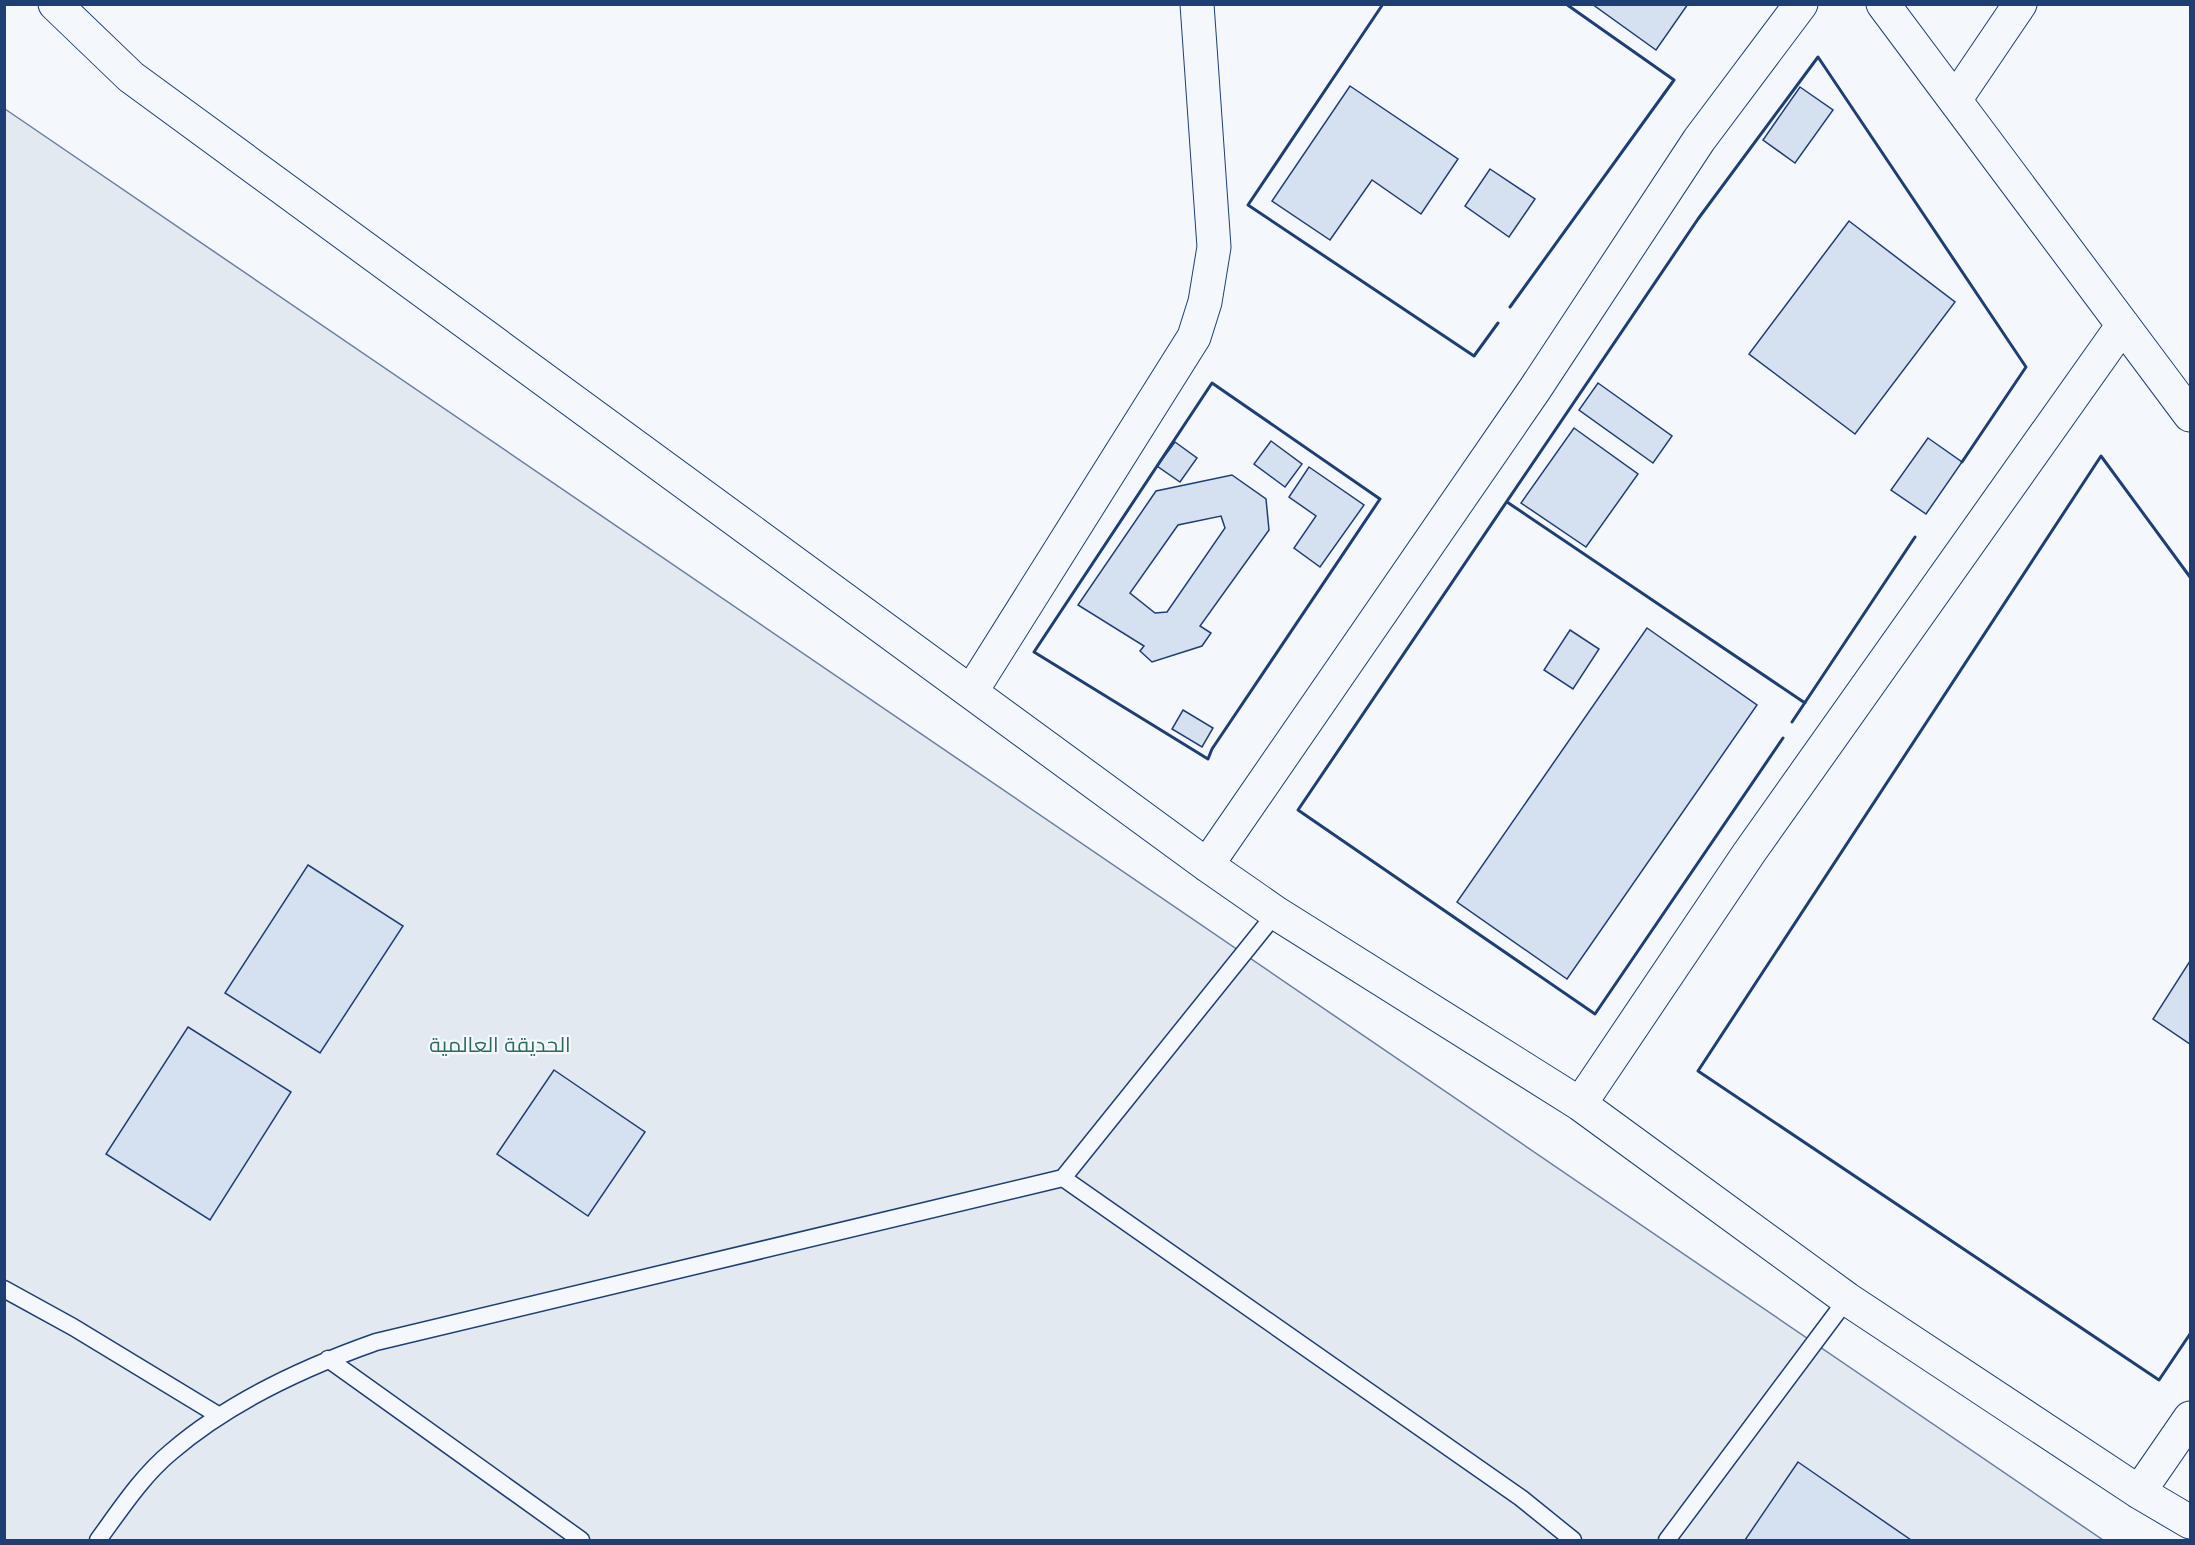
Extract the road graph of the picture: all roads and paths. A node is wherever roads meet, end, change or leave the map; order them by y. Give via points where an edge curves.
1 (55, 4) edge
2 (1197, 4) edge
3 (1801, 4) edge
4 (1883, 4) edge
5 (2020, 4) edge
6 (1955, 100) junction
7 (2123, 325) junction
8 (2190, 415) edge
9 (971, 692) junction
10 (1208, 864) junction
11 (1276, 913) junction
12 (1580, 1104) junction
13 (1063, 1178) junction
14 (4, 1289) edge
15 (1847, 1299) junction
16 (328, 1359) junction
17 (218, 1415) junction
18 (2190, 1418) edge
19 (2139, 1492) junction
20 (2190, 1522) edge
21 (98, 1540) edge
22 (581, 1540) edge
23 (1573, 1540) edge
24 (1667, 1540) edge

1 - 9 street via 131,77
2 - 9 street via 1214,247 1203,311 1194,337
3 - 10 street via 1699,140 1535,389
4 - 6 street
5 - 6 street
6 - 7 street
7 - 8 street
7 - 12 street via 1749,853
9 - 10 street
10 - 11 street
11 - 12 street
11 - 13 lane
12 - 15 street
13 - 16 lane via 388,1339
13 - 23 lane via 1521,1498
14 - 17 lane
15 - 19 street
15 - 24 lane
16 - 17 lane
16 - 22 lane
17 - 21 lane via 169,1453 129,1497
18 - 19 street
19 - 20 street

